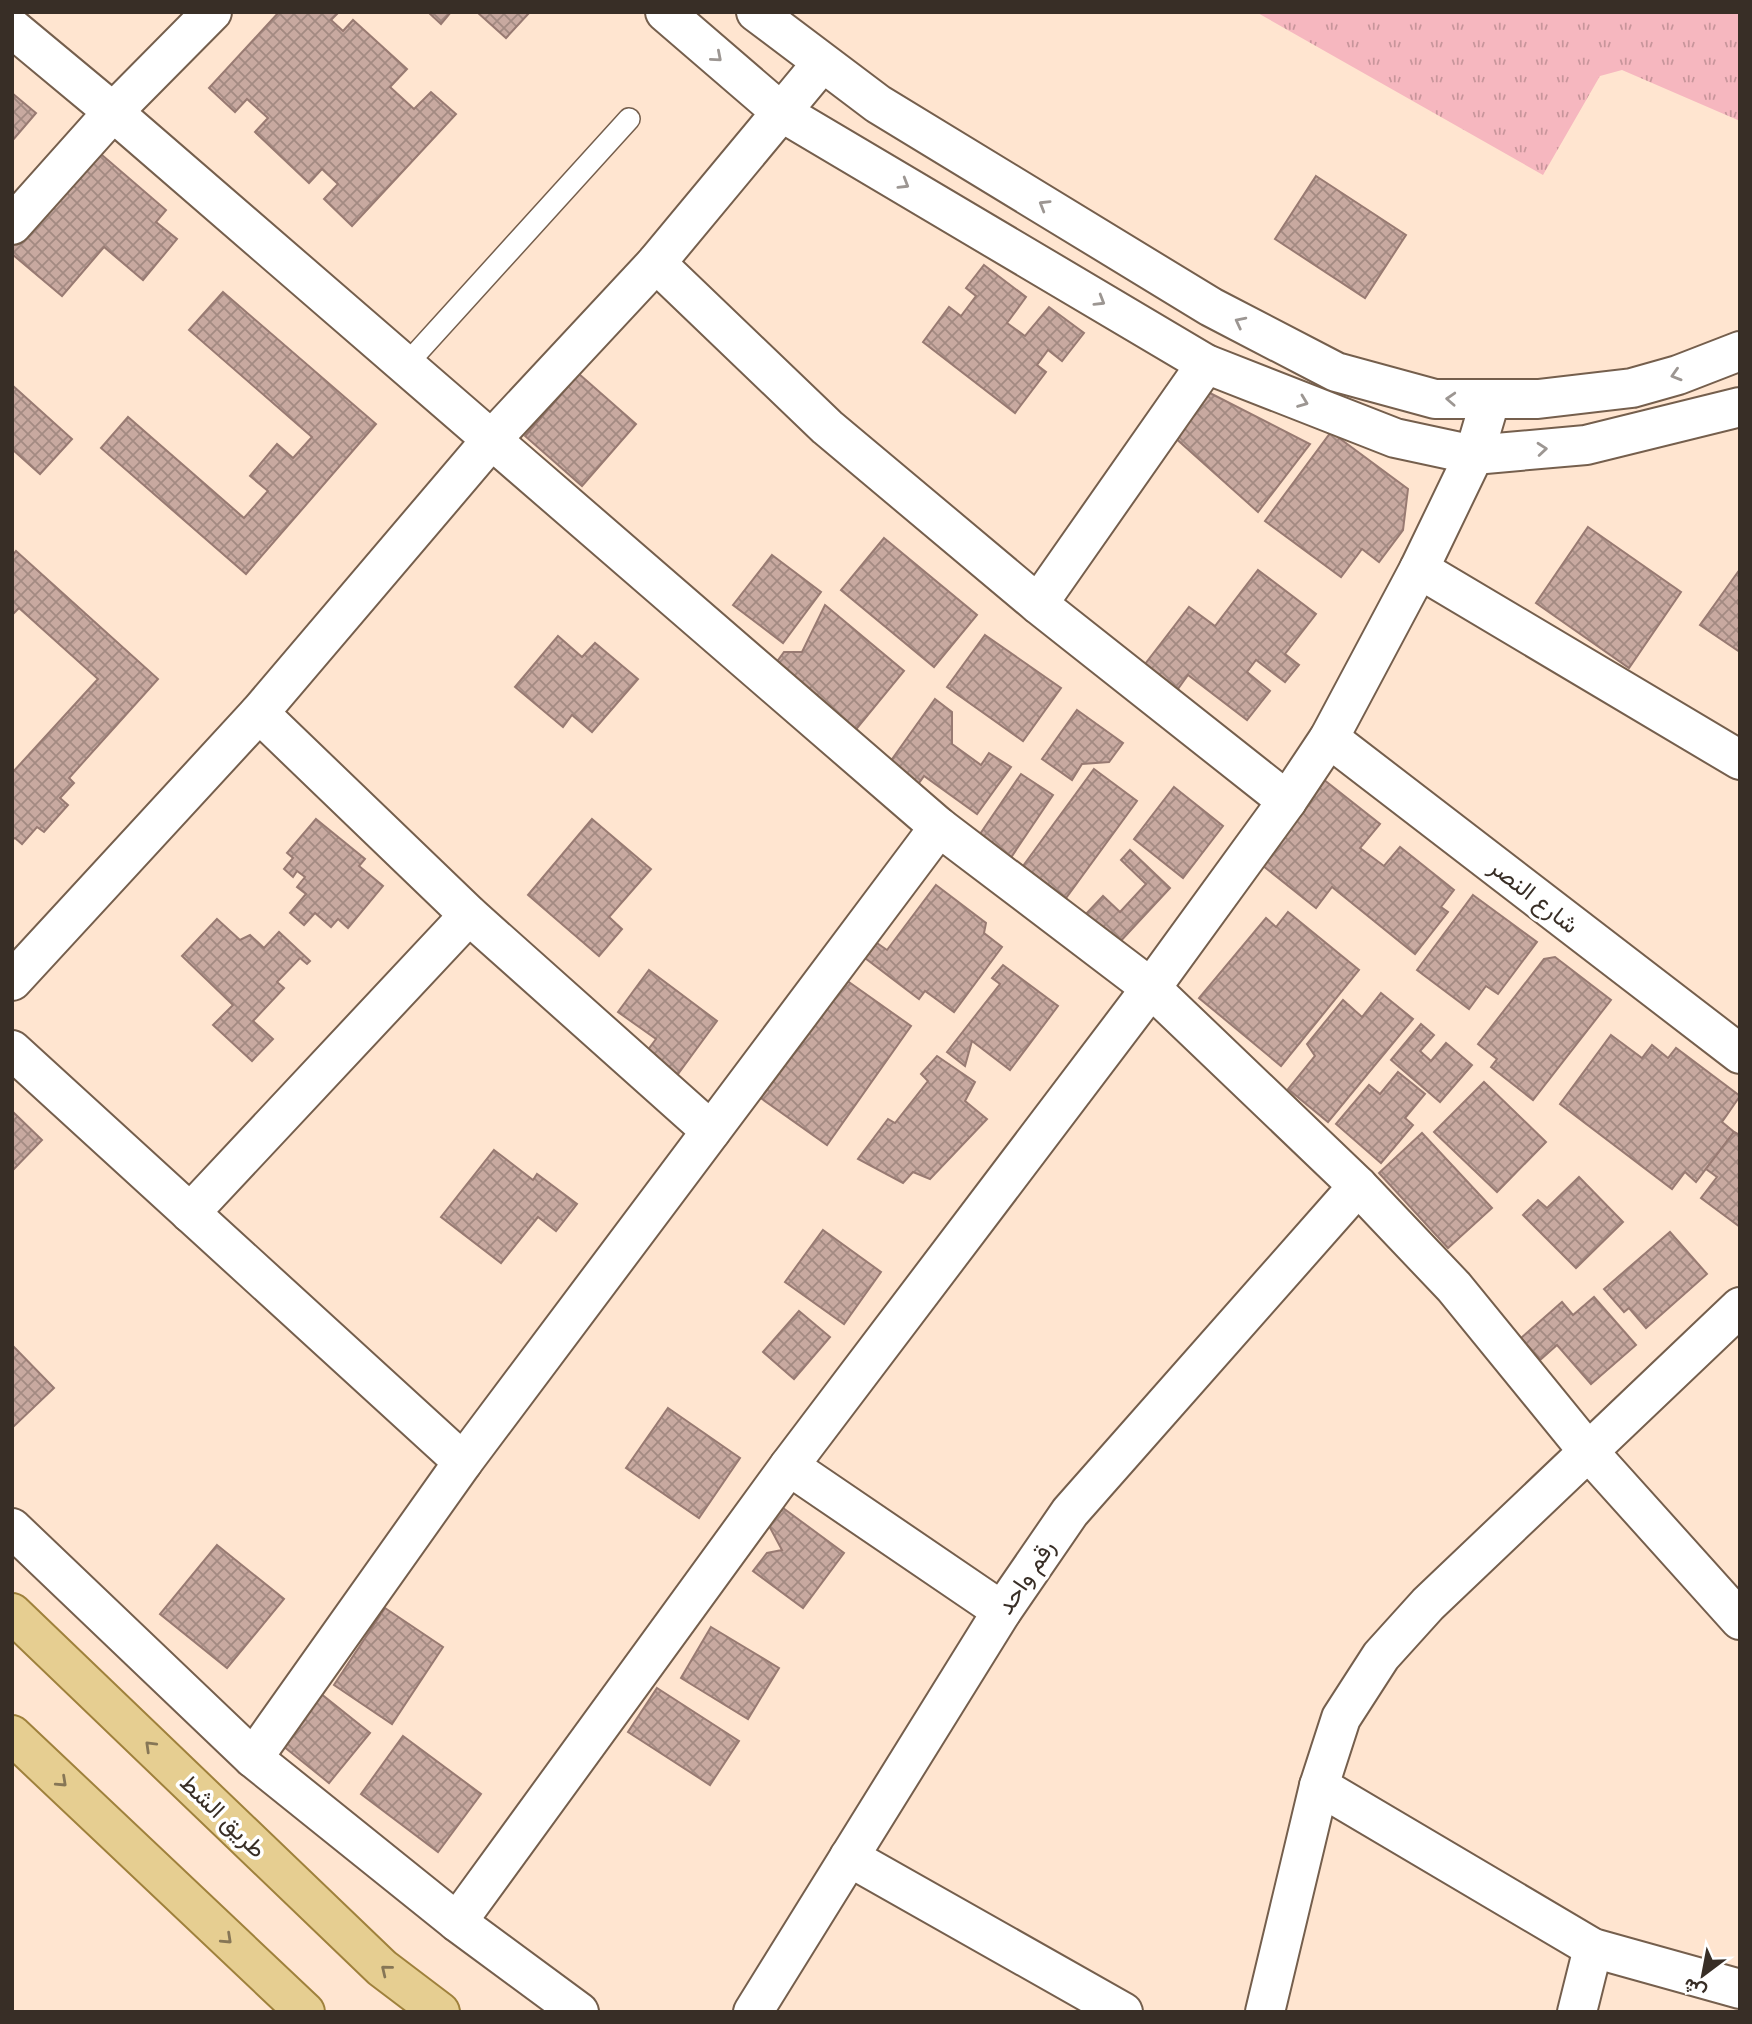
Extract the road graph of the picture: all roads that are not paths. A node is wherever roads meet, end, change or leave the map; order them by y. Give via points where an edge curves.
1 (212, 12) edge
2 (665, 12) edge
3 (756, 12) edge
4 (12, 28) edge
5 (822, 63) junction
6 (113, 112) junction
7 (782, 112) junction
8 (629, 118) dead end
9 (12, 225) edge
10 (656, 263) junction
11 (1740, 351) edge
12 (1206, 364) junction
13 (405, 366) junction
14 (1490, 401) junction
15 (1740, 407) edge
16 (492, 439) junction
17 (1474, 454) junction
18 (1419, 569) junction
19 (1038, 604) junction
20 (259, 713) junction
21 (1329, 738) junction
22 (1740, 760) edge
23 (1287, 801) junction
24 (939, 827) junction
25 (469, 915) junction
26 (12, 981) edge
27 (1151, 988) junction
28 (12, 1050) edge
29 (1740, 1054) edge
30 (711, 1131) junction
31 (1358, 1186) junction
32 (190, 1213) junction
33 (1740, 1307) edge
34 (1587, 1450) junction
35 (463, 1462) junction
36 (789, 1466) junction
37 (12, 1528) edge
38 (1002, 1611) junction
39 (12, 1613) edge
40 (1740, 1620) edge
41 (12, 1735) edge
42 (253, 1758) junction
43 (1319, 1786) junction
44 (849, 1857) junction
45 (457, 1922) junction
46 (1593, 1948) junction
47 (1740, 1989) edge
48 (305, 2012) edge
49 (440, 2012) edge
50 (579, 2012) edge
51 (753, 2012) edge
52 (1123, 2012) edge
53 (1265, 2012) edge
54 (1577, 2012) edge

1 - 6 street
2 -> 7 street
3 - 5 street
4 - 6 street
5 - 7 street
14 -> 5 street via 1435,398 1336,372 1211,307 878,104
6 - 9 street
6 - 13 street
7 - 10 street
7 -> 12 street
8 - 13 lane
10 - 16 street
10 - 19 street via 828,427
11 -> 14 street via 1632,388 1586,396
12 -> 17 street via 1395,438
12 - 19 street
13 - 16 street
14 - 17 street
17 -> 15 street via 1586,445
16 - 20 street
16 - 24 street
17 - 18 street
18 - 21 street
18 - 22 street
19 - 23 street
20 - 25 street
20 - 26 street
21 - 23 street
21 - 29 street, شارع النصر
23 - 27 street
24 - 27 street
24 - 30 street
25 - 30 street
25 - 32 street
27 - 31 street
27 - 36 street
28 - 32 street
30 - 35 street
31 - 34 street via 1454,1287
31 - 38 street, رقم واحد via 1070,1512
32 - 35 street
33 - 34 street
34 - 40 street
34 - 43 street via 1428,1604 1381,1656 1341,1718
35 - 42 street
36 - 38 street
36 - 45 street
37 - 42 street
38 - 44 street, رقم واحد
49 -> 39 main road, طريق الشط via 382,1968
41 -> 48 main road
42 - 45 street
43 - 46 street
43 - 53 street
44 - 51 street, رقم واحد
44 - 52 street
45 - 50 street
46 - 47 street
46 - 54 street

